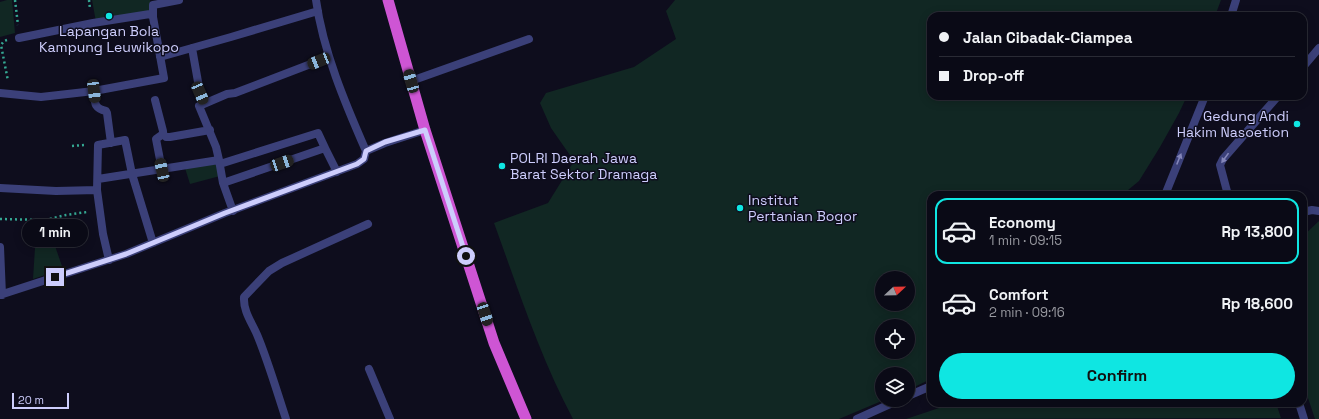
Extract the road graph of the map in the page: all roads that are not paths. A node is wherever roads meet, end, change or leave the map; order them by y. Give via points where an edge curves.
1 (179, 0) edge
2 (316, 0) edge
3 (388, 0) edge
4 (1236, 0) edge
5 (318, 10) junction
6 (1232, 12) edge
7 (153, 17) junction
8 (19, 38) road end
9 (529, 39) dead end
10 (192, 48) junction
11 (1319, 48) edge
12 (160, 57) junction
13 (329, 57) junction
14 (1307, 62) edge
15 (411, 81) junction
16 (94, 91) junction
17 (0, 93) edge
18 (155, 100) dead end
19 (1203, 100) edge
20 (1275, 100) edge
21 (205, 103) junction
22 (210, 130) junction
23 (425, 130) junction
24 (163, 134) junction
25 (111, 143) junction
26 (325, 148) junction
27 (366, 151) junction
28 (220, 162) junction
29 (162, 170) junction
30 (336, 172) junction
31 (132, 174) junction
32 (98, 179) junction
33 (223, 183) junction
34 (0, 188) edge
35 (97, 190) junction
36 (1167, 191) edge
37 (1227, 191) edge
38 (233, 210) junction
39 (1307, 211) edge
40 (1319, 211) edge
41 (368, 224) dead end
42 (153, 244) junction
43 (0, 247) edge
44 (109, 260) junction
45 (1, 295) edge
46 (369, 369) dead end
47 (927, 388) edge
48 (915, 393) edge
49 (884, 407) edge
50 (1300, 407) edge
51 (286, 419) edge
52 (390, 419) edge
53 (526, 419) edge
54 (857, 419) edge
55 (1304, 419) edge

1 - 7 street via 153,5
2 - 5 street
3 - 15 highway
4 - 6 street
5 - 10 street
5 - 13 street
7 - 8 street via 150,14 139,15
7 - 12 street
9 - 15 street
10 - 12 street
10 - 21 street via 200,93
11 - 14 street
12 - 16 street via 164,78
13 - 21 street
13 - 27 street
15 - 23 highway
16 - 17 street via 41,97
16 - 25 street via 96,107 107,113
18 - 24 street
36 -> 19 street
20 -> 37 street via 1223,160 1220,166
21 - 22 street via 199,106
22 - 24 street via 170,137
22 - 28 street
23 - 27 street via 385,142
23 - 53 highway via 494,343
24 - 29 street via 156,139
25 - 31 street via 125,140
25 - 32 street via 98,145
26 - 28 street via 318,133
26 - 30 street
26 - 33 street
27 - 30 street via 364,159 357,164
28 - 29 street
28 - 33 street
29 - 31 street
30 - 38 street
31 - 32 street
31 - 42 street
32 - 35 street
33 - 38 street
34 - 35 street
35 - 44 street
38 - 42 street
39 - 40 street
41 - 51 street via 282,262 269,271 244,297 246,312 258,337
42 - 44 street
43 - 45 street
44 - 45 street
46 - 52 street
47 - 48 street
49 - 54 street
50 - 55 street

